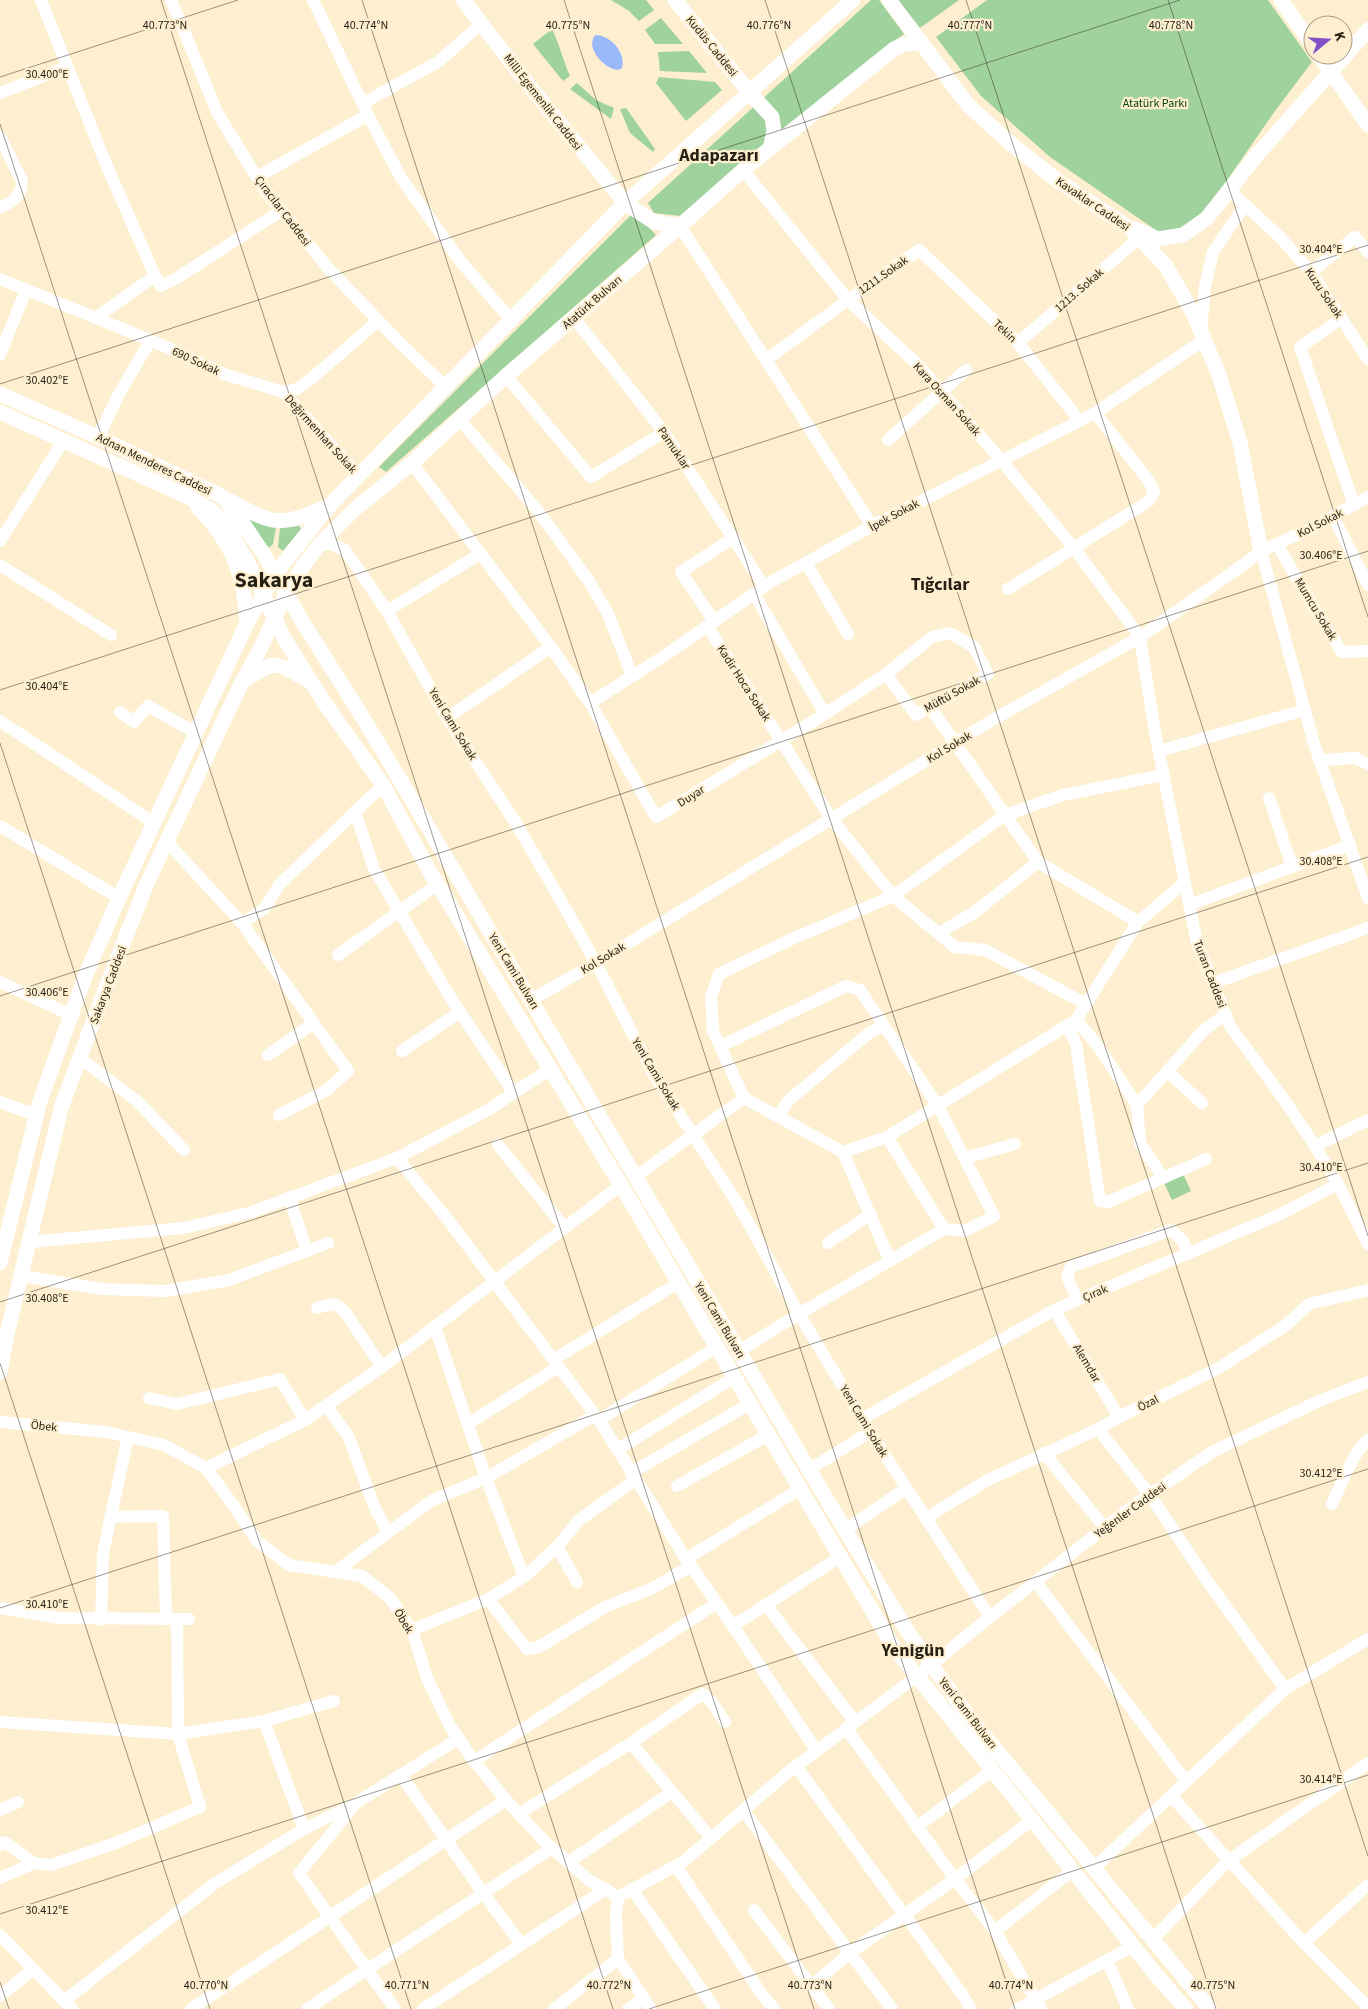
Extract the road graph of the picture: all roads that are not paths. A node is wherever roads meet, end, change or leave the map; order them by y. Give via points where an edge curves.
1 (41, 0) edge
2 (171, 0) edge
3 (313, 0) edge
4 (463, 0) edge
5 (675, 0) edge
6 (853, 0) edge
7 (888, 0) edge
8 (1281, 0) edge
9 (481, 24) junction
10 (1368, 30) edge
11 (1303, 32) edge
12 (919, 38) junction
13 (1326, 65) edge
14 (67, 67) junction
15 (1330, 71) junction
16 (749, 92) junction
17 (0, 93) edge
18 (362, 103) junction
19 (368, 115) junction
20 (1368, 125) edge
21 (0, 137) edge
22 (770, 149) junction
23 (743, 170) junction
24 (256, 176) junction
25 (1229, 190) junction
26 (625, 204) junction
27 (1245, 205) junction
28 (0, 208) edge
29 (282, 211) junction
30 (680, 226) junction
31 (1135, 233) junction
32 (1355, 237) junction
33 (1368, 239) edge
34 (919, 250) joint
35 (1368, 252) edge
36 (1311, 272) junction
37 (155, 276) junction
38 (0, 279) edge
39 (26, 290) junction
40 (848, 300) junction
41 (95, 318) junction
42 (574, 318) junction
43 (1342, 319) junction
44 (512, 320) junction
45 (378, 321) junction
46 (1203, 336) junction
47 (150, 340) junction
48 (1018, 343) junction
49 (0, 355) edge
50 (766, 360) junction
51 (1368, 360) edge
52 (966, 370) dead end
53 (506, 376) junction
54 (446, 387) junction
55 (283, 392) junction
56 (942, 393) junction
57 (0, 394) edge
58 (0, 412) edge
59 (1095, 414) junction
60 (459, 419) junction
61 (1080, 421) junction
62 (664, 432) junction
63 (98, 437) junction
64 (64, 440) junction
65 (888, 440) dead end
66 (1001, 460) junction
67 (412, 463) junction
68 (359, 476) junction
69 (186, 496) junction
70 (223, 497) junction
71 (1368, 498) edge
72 (1354, 505) junction
73 (329, 506) junction
74 (1333, 516) junction
75 (872, 526) junction
76 (733, 538) junction
77 (0, 541) edge
78 (1277, 544) junction
79 (319, 545) junction
80 (1074, 548) junction
81 (1261, 551) junction
82 (480, 554) junction
83 (806, 563) junction
84 (0, 565) edge
85 (275, 574) junction
86 (298, 575) junction
87 (1368, 585) edge
88 (759, 590) junction
89 (1008, 590) dead end
90 (286, 592) junction
91 (263, 595) junction
92 (388, 611) junction
93 (298, 614) junction
94 (274, 618) junction
95 (247, 623) junction
96 (711, 624) junction
97 (848, 634) dead end
98 (111, 635) dead end
99 (1140, 637) junction
100 (551, 647) junction
101 (1368, 651) edge
102 (886, 674) junction
103 (988, 674) joint
104 (632, 676) junction
105 (311, 682) junction
106 (241, 684) junction
107 (590, 703) junction
108 (930, 707) junction
109 (1304, 710) junction
110 (120, 712) dead end
111 (825, 714) junction
112 (447, 718) junction
113 (0, 722) edge
114 (196, 733) junction
115 (781, 741) junction
116 (955, 742) junction
117 (1159, 751) junction
118 (1320, 760) junction
119 (1368, 764) edge
120 (1163, 775) junction
121 (383, 785) junction
122 (1269, 798) dead end
123 (355, 811) junction
124 (1005, 815) junction
125 (831, 818) junction
126 (154, 823) junction
127 (0, 826) edge
128 (167, 842) junction
129 (1350, 845) junction
130 (1038, 862) junction
131 (1292, 866) junction
132 (1184, 883) junction
133 (438, 884) junction
134 (893, 896) junction
135 (119, 898) junction
136 (1368, 898) edge
137 (1189, 905) junction
138 (400, 911) junction
139 (1138, 922) junction
140 (242, 923) junction
141 (1368, 928) edge
142 (939, 933) junction
143 (338, 955) dead end
144 (596, 963) junction
145 (0, 982) edge
146 (1213, 983) junction
147 (531, 1000) junction
148 (1086, 1004) junction
149 (460, 1012) junction
150 (1226, 1014) junction
151 (71, 1015) junction
152 (1072, 1022) junction
153 (314, 1023) junction
154 (884, 1026) junction
155 (721, 1046) junction
156 (402, 1051) dead end
157 (268, 1054) dead end
158 (80, 1058) junction
159 (550, 1069) junction
160 (1167, 1071) junction
161 (514, 1093) junction
162 (744, 1098) junction
163 (0, 1102) edge
164 (1202, 1104) dead end
165 (1137, 1105) junction
166 (938, 1106) junction
167 (36, 1115) junction
168 (279, 1115) dead end
169 (778, 1116) junction
170 (1368, 1120) edge
171 (694, 1134) junction
172 (887, 1137) junction
173 (1015, 1144) dead end
174 (498, 1145) dead end
175 (1315, 1146) junction
176 (184, 1150) dead end
177 (843, 1152) junction
178 (397, 1158) junction
179 (964, 1158) junction
180 (1206, 1159) dead end
181 (635, 1177) junction
182 (1163, 1178) junction
183 (1338, 1184) junction
184 (621, 1185) junction
185 (290, 1197) junction
186 (871, 1214) junction
187 (564, 1227) junction
188 (944, 1229) junction
189 (29, 1242) junction
190 (328, 1243) dead end
191 (828, 1243) dead end
192 (1368, 1244) edge
193 (307, 1251) junction
194 (1188, 1254) junction
195 (890, 1261) junction
196 (0, 1263) edge
197 (21, 1276) junction
198 (495, 1283) junction
199 (678, 1283) junction
200 (1368, 1290) edge
201 (1077, 1300) junction
202 (317, 1308) dead end
203 (1054, 1310) junction
204 (799, 1314) junction
205 (435, 1327) junction
206 (717, 1347) junction
207 (739, 1352) junction
208 (556, 1363) junction
209 (382, 1367) junction
210 (0, 1372) edge
211 (735, 1377) junction
212 (1368, 1382) edge
213 (149, 1398) dead end
214 (751, 1403) junction
215 (326, 1406) junction
216 (597, 1417) junction
217 (1118, 1417) junction
218 (862, 1419) junction
219 (305, 1420) junction
220 (0, 1422) edge
221 (468, 1424) junction
222 (1098, 1429) junction
223 (870, 1432) junction
224 (768, 1435) junction
225 (128, 1437) junction
226 (1368, 1440) edge
227 (617, 1450) junction
228 (1044, 1453) junction
229 (206, 1468) junction
230 (810, 1469) junction
231 (633, 1476) junction
232 (486, 1478) junction
233 (677, 1486) dead end
234 (800, 1489) junction
235 (905, 1489) junction
236 (1150, 1495) junction
237 (1332, 1504) dead end
238 (110, 1517) junction
239 (926, 1518) junction
240 (1105, 1528) junction
241 (845, 1530) junction
242 (387, 1532) junction
243 (558, 1547) junction
244 (840, 1556) junction
245 (689, 1563) junction
246 (335, 1572) junction
247 (524, 1577) junction
248 (577, 1582) dead end
249 (1036, 1582) junction
250 (488, 1599) junction
251 (717, 1603) junction
252 (766, 1606) junction
253 (0, 1608) edge
254 (990, 1617) junction
255 (177, 1619) junction
256 (101, 1620) junction
257 (733, 1626) junction
258 (412, 1630) junction
259 (1368, 1639) edge
260 (931, 1665) junction
261 (916, 1677) junction
262 (1285, 1689) junction
263 (334, 1701) dead end
264 (264, 1721) junction
265 (0, 1722) edge
266 (725, 1722) dead end
267 (850, 1725) junction
268 (178, 1734) junction
269 (458, 1739) junction
270 (631, 1743) junction
271 (816, 1750) junction
272 (474, 1761) junction
273 (1368, 1763) edge
274 (796, 1766) junction
275 (992, 1770) junction
276 (401, 1775) junction
277 (1186, 1781) junction
278 (672, 1792) junction
279 (1171, 1796) junction
280 (506, 1800) junction
281 (18, 1802) dead end
282 (356, 1803) junction
283 (0, 1810) edge
284 (743, 1810) junction
285 (519, 1814) junction
286 (1032, 1820) junction
287 (917, 1827) junction
288 (304, 1829) junction
289 (711, 1838) junction
290 (447, 1840) junction
291 (0, 1845) edge
292 (552, 1848) junction
293 (1228, 1860) junction
294 (569, 1862) junction
295 (34, 1863) junction
296 (676, 1866) junction
297 (1094, 1869) junction
298 (1072, 1871) junction
299 (0, 1878) edge
300 (954, 1879) junction
301 (1368, 1885) edge
302 (606, 1889) junction
303 (632, 1889) junction
304 (483, 1893) junction
305 (618, 1897) junction
306 (754, 1910) dead end
307 (904, 1914) junction
308 (330, 1918) junction
309 (995, 1931) junction
310 (0, 1935) edge
311 (1152, 1940) junction
312 (1304, 1942) junction
313 (521, 1944) junction
314 (1133, 1946) junction
315 (850, 1952) junction
316 (618, 1959) junction
317 (1107, 1960) junction
318 (32, 1970) junction
319 (367, 1970) junction
320 (811, 1986) junction
321 (0, 1996) edge
322 (643, 1998) junction
323 (1038, 2004) edge
324 (68, 2005) edge
325 (1368, 2007) edge
326 (191, 2009) edge
327 (307, 2009) edge
328 (394, 2009) edge
329 (423, 2009) edge
330 (554, 2009) edge
331 (628, 2009) edge
332 (651, 2009) edge
333 (715, 2009) edge
334 (774, 2009) edge
335 (829, 2009) edge
336 (892, 2009) edge
337 (970, 2009) edge
338 (1018, 2009) edge
339 (1128, 2009) edge
340 (1186, 2009) edge
341 (1210, 2009) edge

1 - 14 street
2 - 24 street, Çıracılar Caddesi via 218,114
3 - 18 street
4 - 9 main road, Milli Egemenlik Caddesi
5 - 16 main road, Kudüs Caddesi
6 - 16 main road
7 - 12 main road, Kavaklar Caddesi
8 - 11 main road
9 - 18 street via 438,62
9 - 26 main road, Milli Egemenlik Caddesi
10 - 15 main road
12 - 22 main road, Atatürk Bulvarı via 894,49
12 - 31 main road, Kavaklar Caddesi via 968,105 1010,143 1058,181
13 - 15 main road
14 - 17 street
14 - 37 street
15 - 20 main road
15 - 25 main road
16 - 22 main road, Kudüs Caddesi via 772,117 774,131
16 - 26 main road
18 - 19 street
19 - 24 street
19 - 44 street via 401,178 461,262
21 - 28 street via 22,182 22,190 12,202
22 - 23 main road, Atatürk Bulvarı
23 - 30 main road, Atatürk Bulvarı
23 - 40 street, Kara Osman Sokak
24 - 29 street, Çıracılar Caddesi
25 - 27 street, Kuzu Sokak
25 - 31 main road via 1207,218 1183,235 1158,239
26 - 30 main road, Milli Egemenlik Caddesi via 654,222
26 - 44 main road
27 - 36 street, Kuzu Sokak
27 - 46 street via 1213,252 1206,286
29 - 37 street via 177,278 161,286
29 - 45 street, Çıracılar Caddesi via 327,267
30 - 42 main road, Atatürk Bulvarı
30 - 50 street
31 - 46 main road, Kavaklar Caddesi via 1166,266
31 - 48 street, 1213. Sokak
32 - 33 street
32 - 35 street
32 - 36 street
34 - 40 street, 1211.Sokak
34 - 48 street, Tekin
36 - 43 street, Kuzu Sokak
37 - 41 street
38 - 39 street, 690 Sokak
39 - 41 street, 690 Sokak
39 - 49 street
40 - 50 street, 1211.Sokak
40 - 56 street, Kara Osman Sokak via 917,364
41 - 47 street, 690 Sokak
42 - 53 main road, Atatürk Bulvarı
42 - 62 street, Pamuklar
43 - 51 street, Kuzu Sokak
43 - 72 street via 1300,347
44 - 54 main road
45 - 54 street, Çıracılar Caddesi
45 - 55 street via 311,379 295,390
46 - 59 street, İpek Sokak
46 - 81 main road, Kavaklar Caddesi via 1240,443
47 - 55 street, 690 Sokak via 224,374
47 - 63 street
48 - 61 street, Tekin
50 - 75 street
52 - 56 street
53 - 60 main road, Atatürk Bulvarı
53 - 62 street via 591,477
54 - 68 main road
55 - 68 street, Değirmenhan Sokak
56 - 65 street
56 - 66 street, Kara Osman Sokak
57 - 63 main road, Adnan Menderes Caddesi
58 - 64 main road, Adnan Menderes Caddesi
59 - 61 street, İpek Sokak
59 - 80 street via 1150,482 1154,492 1148,501
60 - 67 main road, Atatürk Bulvarı
60 - 104 street via 538,511 589,580 608,614
61 - 66 street, İpek Sokak
62 - 76 street, Pamuklar
63 - 70 main road, Adnan Menderes Caddesi
64 - 69 main road, Adnan Menderes Caddesi
64 - 77 street
66 - 75 street, İpek Sokak
66 - 80 street, Kara Osman Sokak
67 - 79 main road, Atatürk Bulvarı via 355,509
67 - 82 street, Duyar
68 - 73 main road
69 - 91 main road, Adnan Menderes Caddesi via 210,509 226,524
69 - 95 main road via 204,514 239,568
70 - 73 main road via 278,522
70 - 85 main road, Adnan Menderes Caddesi
71 - 72 street, Kol Sokak
72 - 74 street, Kol Sokak
73 - 85 main road
74 - 78 street, Kol Sokak
74 - 87 street
75 - 83 street, İpek Sokak
76 - 88 street, Pamuklar
76 - 96 street, Kadir Hoca Sokak via 681,572
78 - 81 street, Kol Sokak
78 - 101 street, Mumcu Sokak via 1342,652
79 - 86 main road, Atatürk Bulvarı
79 - 92 street, Yeni Cami Sokak via 331,544 345,550
80 - 89 street
80 - 99 street, Kara Osman Sokak
81 - 99 street, Kol Sokak
81 - 109 street
82 - 92 street
82 - 100 street, Duyar
83 - 88 street, İpek Sokak
83 - 97 street
84 - 98 street
85 - 90 main road, Adnan Menderes Caddesi
85 - 91 main road, Sakarya Caddesi
86 - 90 main road, Atatürk Bulvarı
86 - 93 main road via 295,591
88 - 96 street, İpek Sokak
88 - 111 street, Pamuklar
90 - 93 main road, Yeni Cami Bulvarı
90 - 94 main road, Atatürk Bulvarı
91 - 94 main road, Adnan Menderes Caddesi
91 - 95 main road, Sakarya Caddesi
92 - 112 street, Yeni Cami Sokak
93 - 147 main road, Yeni Cami Bulvarı
94 - 105 main road, Yeni Cami Bulvarı
94 - 106 main road, Sakarya Caddesi
95 - 114 main road, Sakarya Caddesi
96 - 104 street, İpek Sokak
96 - 115 street, Kadir Hoca Sokak
99 - 116 street, Kol Sokak
99 - 117 street, Turan Caddesi
100 - 107 street, Duyar
100 - 112 street
102 - 103 street, Duyar via 932,637 950,633 974,647
102 - 108 street, Müftü Sokak via 916,715
102 - 111 street, Duyar
103 - 108 street, Müftü Sokak
104 - 107 street, İpek Sokak
105 - 106 main road via 273,664
105 - 121 main road, Yeni Cami Bulvarı
106 - 128 main road, Sakarya Caddesi
107 - 115 street, Duyar via 656,818
108 - 116 street
109 - 117 street
109 - 118 street
110 - 114 street via 134,722 148,706
111 - 115 street, Duyar
112 - 144 street, Yeni Cami Sokak via 517,824
113 - 126 street
114 - 126 main road, Sakarya Caddesi
115 - 125 street, Kadir Hoca Sokak
116 - 124 street
116 - 125 street, Kol Sokak
117 - 120 street, Turan Caddesi
118 - 119 street via 1356,758
118 - 129 street
120 - 124 street via 1063,795
120 - 132 street, Turan Caddesi
121 - 123 street
121 - 133 main road, Yeni Cami Bulvarı
122 - 131 street
123 - 138 street via 374,869
123 - 140 street via 279,885 265,908
124 - 130 street
124 - 134 street
125 - 134 street, Kadir Hoca Sokak
125 - 144 street, Kol Sokak
126 - 135 main road, Sakarya Caddesi
127 - 135 street
128 - 140 street
128 - 158 main road, Sakarya Caddesi via 148,881
129 - 131 street
129 - 136 street
130 - 139 street
130 - 142 street via 975,912
131 - 137 street
132 - 137 street, Turan Caddesi
132 - 139 street
133 - 138 street
133 - 159 main road, Yeni Cami Bulvarı
134 - 142 street, Kadir Hoca Sokak
134 - 155 street via 719,974 711,997 713,1031
135 - 151 main road, Sakarya Caddesi
137 - 146 street, Turan Caddesi via 1197,943
138 - 143 street
138 - 149 street
139 - 148 street
140 - 153 street
141 - 146 street
142 - 148 street, Kadir Hoca Sokak via 955,946 985,950
144 - 147 street, Kol Sokak
144 - 171 street, Yeni Cami Sokak via 653,1073
145 - 151 street
146 - 150 street, Turan Caddesi
147 - 181 main road, Yeni Cami Bulvarı
148 - 152 street
149 - 156 street
149 - 161 street
150 - 160 street via 1203,1031
150 - 175 street, Turan Caddesi via 1230,1026
151 - 167 main road, Sakarya Caddesi
152 - 165 street via 1098,1046
152 - 166 street
152 - 182 street via 1100,1201 1108,1202
153 - 157 street
153 - 168 street via 348,1071 327,1090
154 - 155 street via 860,990 846,986
154 - 166 street
154 - 169 street via 869,1033 788,1101
155 - 162 street
158 - 176 street via 137,1101
158 - 189 main road, Sakarya Caddesi via 62,1108
159 - 161 street
159 - 184 main road, Yeni Cami Bulvarı
160 - 164 street
160 - 165 street
161 - 178 street
162 - 169 street
162 - 171 street
163 - 167 street
165 - 182 street via 1140,1143
166 - 172 street
166 - 179 street
167 - 196 main road, Sakarya Caddesi
169 - 177 street
170 - 175 street
171 - 181 street
171 - 204 street, Yeni Cami Sokak via 736,1201
172 - 177 street
172 - 188 street
173 - 179 street
174 - 187 street
175 - 183 street, Turan Caddesi
177 - 186 street
178 - 185 street
178 - 198 street via 450,1221
179 - 188 street via 994,1216 965,1231
180 - 182 street
181 - 207 main road, Yeni Cami Bulvarı
183 - 192 street, Turan Caddesi
183 - 194 street, Çırak via 1281,1214
184 - 187 street
184 - 199 main road, Yeni Cami Bulvarı
185 - 189 street via 252,1212 184,1228
185 - 193 street
186 - 191 street
186 - 195 street
187 - 198 street
188 - 195 street
189 - 197 main road, Sakarya Caddesi
190 - 193 street
193 - 197 street via 229,1280 165,1290 100,1288
194 - 201 street, Çırak
194 - 201 street via 1183,1241 1171,1230 1071,1267 1067,1276
195 - 204 street
197 - 210 main road, Sakarya Caddesi
198 - 205 street
198 - 208 street
199 - 206 main road, Yeni Cami Bulvarı
199 - 208 street
200 - 217 street, Özal via 1309,1304 1285,1326 1217,1370
201 - 203 street, Çırak
202 - 209 street via 338,1305
203 - 217 street, Alemdar
203 - 218 street, Çırak
204 - 207 street
204 - 218 street, Yeni Cami Sokak
205 - 209 street
205 - 221 street
206 - 211 main road, Yeni Cami Bulvarı
206 - 216 street
207 - 230 main road, Yeni Cami Bulvarı
208 - 216 street
208 - 221 street
209 - 215 street
211 - 214 main road, Yeni Cami Bulvarı
211 - 227 street
212 - 236 street, Yeğenler Caddesi via 1321,1400 1212,1452
213 - 219 street via 177,1404 280,1379
214 - 224 main road, Yeni Cami Bulvarı
214 - 231 street
215 - 219 street
215 - 242 street via 348,1435
216 - 227 street
216 - 232 street
217 - 222 street, Özal
218 - 223 street, Yeni Cami Sokak
219 - 229 street
220 - 225 street, Öbek
221 - 232 street
222 - 228 street, Özal
222 - 236 street
223 - 230 street
223 - 235 street, Yeni Cami Sokak
224 - 233 street
224 - 234 main road, Yeni Cami Bulvarı
225 - 229 street, Öbek via 164,1445
225 - 238 street
226 - 237 street via 1353,1459
227 - 231 street
228 - 239 street, Özal via 986,1481
228 - 240 street
229 - 246 street, Öbek via 257,1541 289,1565
230 - 241 main road, Yeni Cami Bulvarı
231 - 243 street via 579,1520
231 - 245 street
232 - 242 street via 432,1500
232 - 247 street
234 - 244 main road, Yeni Cami Bulvarı
234 - 245 street
235 - 239 street, Yeni Cami Sokak
235 - 241 street
236 - 240 street, Yeğenler Caddesi
236 - 262 street via 1206,1580
238 - 255 street via 163,1516
238 - 256 street via 102,1553
239 - 254 street, Yeni Cami Sokak
240 - 249 street, Yeğenler Caddesi
241 - 260 main road, Yeni Cami Bulvarı
242 - 246 street
243 - 247 street
243 - 248 street
244 - 252 street
244 - 261 main road, Yeni Cami Bulvarı via 893,1646
245 - 250 street via 651,1588 605,1607 539,1647 527,1649
245 - 251 street
246 - 258 street, Öbek via 362,1576 390,1598
247 - 250 street
249 - 254 street, Yeğenler Caddesi
249 - 277 street
250 - 258 street
251 - 257 street
251 - 272 street
252 - 257 street
252 - 267 street
253 - 256 street via 59,1618
254 - 260 street, Yeğenler Caddesi
255 - 256 street
255 - 268 street
257 - 271 street
258 - 269 street, Öbek via 427,1678
259 - 262 street
260 - 261 street, Yeğenler Caddesi
260 - 297 main road, Yeni Cami Bulvarı via 969,1717
261 - 267 street, Yeğenler Caddesi
261 - 275 main road, Yeni Cami Bulvarı
262 - 277 street
263 - 264 street
264 - 268 street
264 - 288 street
265 - 268 street
266 - 270 street via 711,1701 702,1694
267 - 271 street, Yeğenler Caddesi
267 - 287 street
268 - 295 street via 200,1807 51,1865
269 - 272 street, Öbek
269 - 276 street
270 - 278 street
270 - 285 street
271 - 274 street, Yeğenler Caddesi
272 - 280 street, Öbek
273 - 293 street
274 - 284 street, Yeğenler Caddesi
274 - 307 street
275 - 286 main road, Yeni Cami Bulvarı
275 - 287 street
276 - 282 street
276 - 290 street
277 - 279 street
278 - 289 street
278 - 294 street
279 - 293 street
279 - 297 street
280 - 285 street, Öbek
280 - 290 street
281 - 283 street
282 - 288 street
282 - 308 street via 299,1873
284 - 289 street, Yeğenler Caddesi
284 - 315 street
285 - 292 street, Öbek
286 - 298 main road, Yeni Cami Bulvarı
286 - 300 street
287 - 300 street
288 - 324 street via 214,1884
289 - 296 street, Yeğenler Caddesi
290 - 304 street
290 - 308 street
291 - 295 street via 5,1842
292 - 294 street, Öbek
292 - 304 street
293 - 311 street
293 - 312 street
294 - 302 street, Öbek
295 - 299 street
296 - 303 street, Yeğenler Caddesi
296 - 334 street
297 - 311 main road, Yeni Cami Bulvarı
298 - 309 street
298 - 314 main road, Yeni Cami Bulvarı
300 - 307 street
300 - 309 street
301 - 312 street
302 - 305 street, Öbek
302 - 313 street
303 - 305 street, Yeğenler Caddesi
303 - 333 street
304 - 313 street
304 - 319 street
305 - 316 street
306 - 320 street
307 - 315 street
307 - 337 street
308 - 319 street
308 - 326 street
309 - 323 street
310 - 318 street
311 - 341 main road, Yeni Cami Bulvarı
312 - 325 street
313 - 329 street
314 - 317 street
314 - 340 main road, Yeni Cami Bulvarı
315 - 320 street
315 - 336 street
316 - 322 street
316 - 330 street
317 - 323 street
317 - 339 street
318 - 321 street
318 - 324 street
319 - 327 street
319 - 328 street
320 - 335 street
322 - 331 street
322 - 332 street
323 - 338 street

